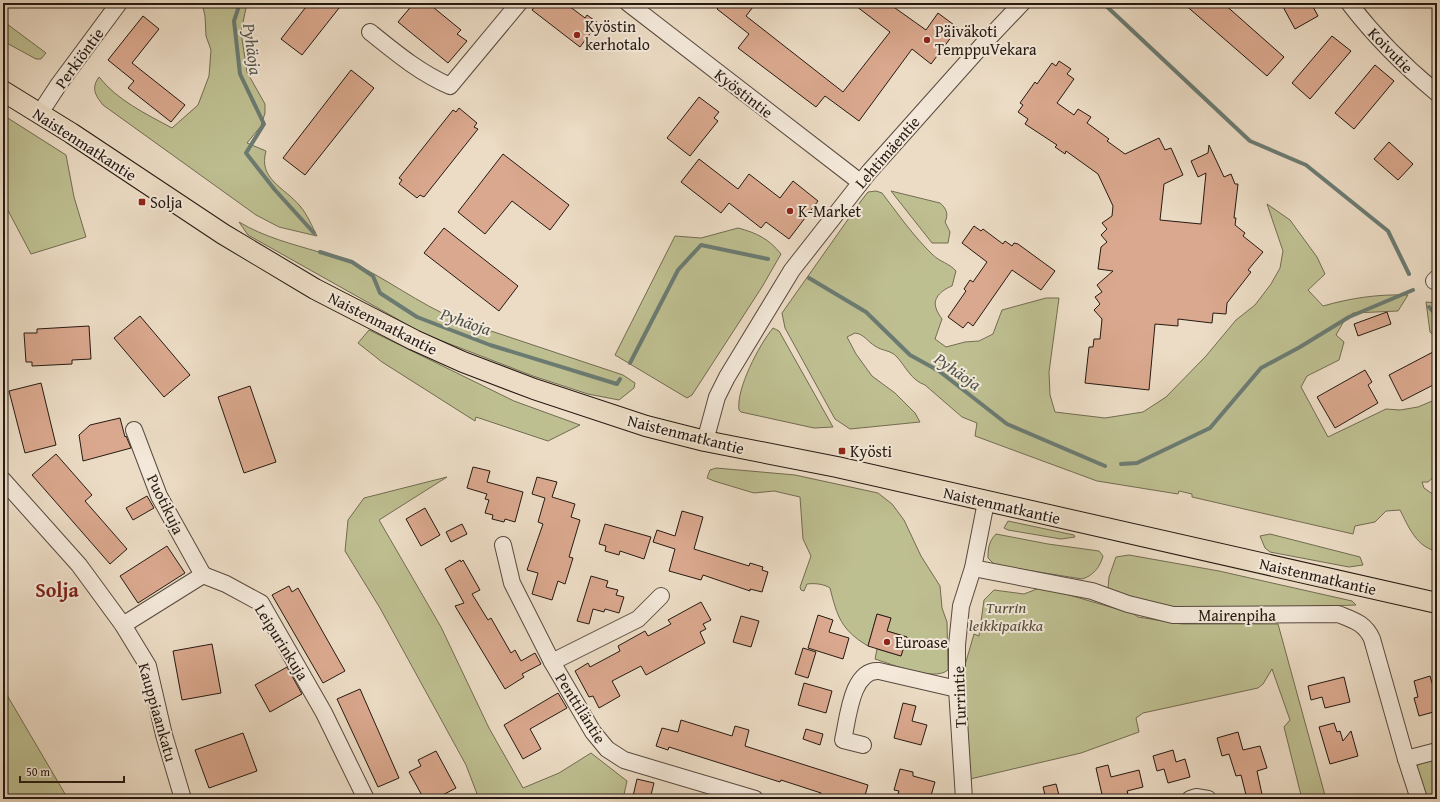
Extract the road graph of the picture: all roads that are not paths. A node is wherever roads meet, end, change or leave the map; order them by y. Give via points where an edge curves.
1 (119, 3) edge
2 (519, 3) edge
3 (628, 3) edge
4 (1022, 3) edge
5 (1349, 3) edge
6 (370, 32) dead end
7 (3, 90) edge
8 (1437, 93) edge
9 (40, 113) junction
10 (860, 182) junction
11 (134, 430) dead end
12 (705, 441) junction
13 (3, 480) edge
14 (986, 502) junction
15 (503, 545) dead end
16 (973, 568) junction
17 (203, 575) junction
18 (661, 596) dead end
19 (1437, 603) edge
20 (123, 625) junction
21 (552, 662) junction
22 (957, 689) junction
23 (863, 745) dead end
24 (1437, 751) edge
25 (1406, 759) junction
26 (183, 799) edge
27 (366, 799) edge
28 (754, 799) edge
29 (964, 799) edge
30 (1190, 799) edge
31 (1208, 799) edge
32 (1420, 799) edge

1 - 9 street, Perkiöntie
2 - 6 street via 450,86 410,64
3 - 10 street, Kyöstintie
4 - 10 street, Lehtimäentie
5 - 8 street, Koivutie via 1379,40
7 - 9 main road, Naistenmatkantie
9 - 12 main road, Naistenmatkantie via 223,234 315,289 381,324 463,362 534,389 646,426
10 - 12 street, Lehtimäentie via 792,270 737,359 717,397
11 - 17 street, Puotikuja via 159,496
12 - 14 main road, Naistenmatkantie via 837,467
13 - 20 street, Kauppiaankatu via 79,565
14 - 16 street, Turrintie
14 - 19 main road, Naistenmatkantie
15 - 21 street, Penttiläntie via 512,583
16 - 22 street, Turrintie via 960,614
16 - 25 street, Mairenpiha via 1092,591 1128,604 1173,615 1338,614 1356,621 1369,630
17 - 20 street
17 - 27 street, Leipurinkuja via 262,603 324,713
18 - 21 street via 638,619
20 - 26 street, Kauppiaankatu via 148,666 164,736
21 - 28 street, Penttiläntie via 592,732 615,756
22 - 23 street via 879,671 866,673 854,692 843,740
22 - 29 street, Turrintie
24 - 25 street
25 - 32 street, Mairenpiha
30 - 31 street

